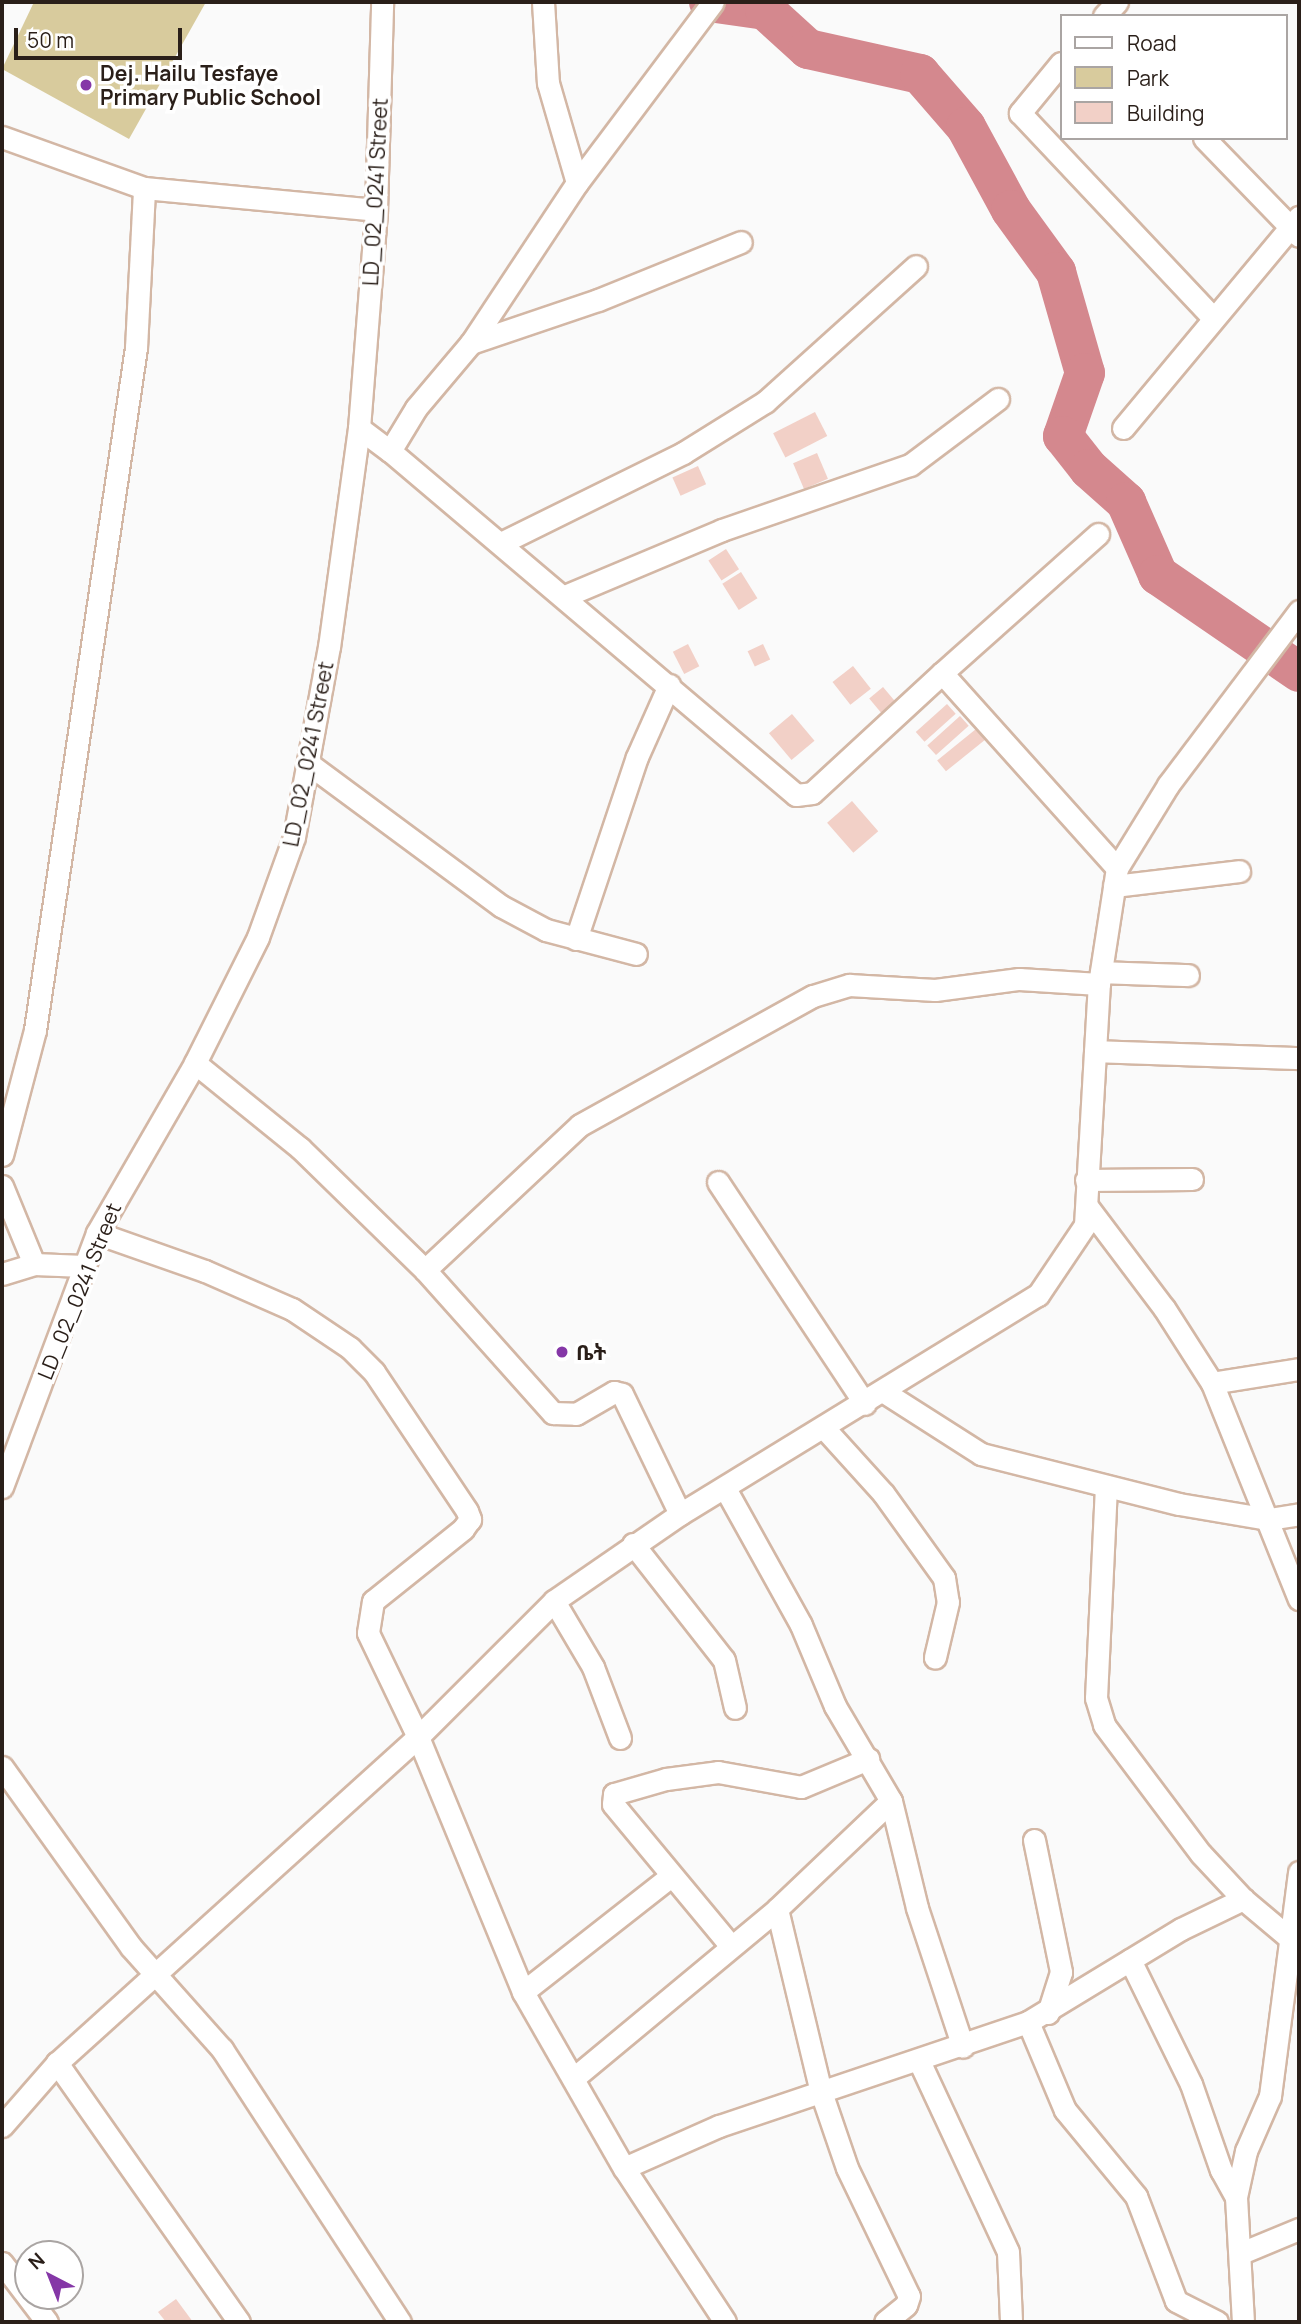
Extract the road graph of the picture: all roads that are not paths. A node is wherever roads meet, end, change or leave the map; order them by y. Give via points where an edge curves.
1 (382, 2) edge
2 (543, 2) edge
3 (713, 2) edge
4 (1060, 63) edge
5 (2, 136) edge
6 (1206, 140) edge
7 (577, 183) junction
8 (144, 188) junction
9 (376, 210) junction
10 (1296, 227) edge
11 (741, 242) dead end
12 (916, 266) dead end
13 (1212, 317) junction
14 (471, 343) junction
15 (998, 399) dead end
16 (359, 428) junction
17 (1123, 428) dead end
18 (390, 452) junction
19 (1098, 534) dead end
20 (501, 543) junction
21 (565, 596) junction
22 (1299, 611) edge
23 (942, 673) junction
24 (669, 685) junction
25 (309, 764) junction
26 (1240, 871) dead end
27 (1115, 877) junction
28 (576, 939) junction
29 (636, 954) dead end
30 (1188, 975) dead end
31 (1100, 978) junction
32 (1095, 1051) junction
33 (1299, 1058) edge
34 (195, 1063) junction
35 (2, 1155) edge
36 (1192, 1179) dead end
37 (1086, 1180) junction
38 (718, 1182) dead end
39 (2, 1186) edge
40 (1087, 1206) junction
41 (97, 1233) junction
42 (34, 1265) junction
43 (84, 1266) junction
44 (425, 1270) junction
45 (2, 1274) edge
46 (1299, 1369) edge
47 (1212, 1383) junction
48 (884, 1392) junction
49 (865, 1404) junction
50 (824, 1428) junction
51 (1106, 1486) junction
52 (2, 1487) edge
53 (726, 1490) junction
54 (680, 1514) junction
55 (1299, 1514) edge
56 (1269, 1519) junction
57 (633, 1544) junction
58 (1299, 1599) edge
59 (554, 1601) junction
60 (935, 1657) dead end
61 (735, 1708) dead end
62 (418, 1737) junction
63 (620, 1738) dead end
64 (868, 1759) junction
65 (2, 1767) edge
66 (891, 1801) junction
67 (1034, 1840) dead end
68 (1299, 1872) edge
69 (671, 1876) junction
70 (1243, 1899) junction
71 (777, 1909) junction
72 (1295, 1941) edge
73 (730, 1945) junction
74 (1130, 1960) junction
75 (157, 1976) junction
76 (523, 1992) junction
77 (1048, 2013) junction
78 (1028, 2022) junction
79 (962, 2047) junction
80 (57, 2063) junction
81 (920, 2063) junction
82 (575, 2077) junction
83 (821, 2092) junction
84 (2, 2126) edge
85 (624, 2168) junction
86 (1236, 2197) junction
87 (1299, 2229) edge
88 (1241, 2253) junction
89 (2, 2263) edge
90 (47, 2322) edge
91 (239, 2322) edge
92 (400, 2322) edge
93 (725, 2322) edge
94 (886, 2322) edge
95 (1011, 2322) edge
96 (1217, 2322) edge
97 (1242, 2322) edge

1 - 9 street, LD_02_0241 Street
2 - 7 street via 548,83
3 - 7 street
4 - 13 street via 1020,113
5 - 8 street
6 - 10 street
7 - 14 street
8 - 9 street
8 - 35 street via 136,348 35,1030
9 - 16 street, LD_02_0241 Street
10 - 13 street
11 - 14 street via 598,300
12 - 20 street via 765,402 683,453
13 - 17 street
14 - 18 street via 416,408
15 - 21 street via 910,465 722,530
16 - 18 street
16 - 25 street, LD_02_0241 Street
18 - 20 street
19 - 23 street
20 - 21 street
21 - 24 street
22 - 27 street via 1132,836
23 - 24 street via 804,796 780,784
23 - 27 street
24 - 28 street via 636,757
25 - 28 street via 502,906
25 - 34 street, LD_02_0241 Street via 294,837 258,937
26 - 27 street
27 - 31 street
28 - 29 street
30 - 31 street
31 - 32 street
31 - 44 street via 1019,979 934,989 849,985 813,996 590,1118
32 - 33 street
32 - 37 street
34 - 41 street, LD_02_0241 Street
34 - 44 street via 300,1148
36 - 37 street
37 - 40 street
38 - 49 street
39 - 42 street
40 - 47 street via 1164,1308
40 - 48 street via 1078,1243 1038,1296
41 - 43 street, LD_02_0241 Street
41 - 62 street via 205,1270 292,1309 350,1348 374,1372 467,1511 470,1519 463,1530 373,1601 367,1615 368,1633
42 - 43 street
42 - 45 street
43 - 52 street, LD_02_0241 Street
44 - 54 street via 553,1413 576,1414 614,1392 622,1394
46 - 47 street
47 - 56 street
48 - 49 street
48 - 51 street via 981,1454
49 - 50 street
50 - 53 street
50 - 60 street via 883,1493 944,1578 948,1602
51 - 56 street
51 - 70 street via 1096,1698 1104,1725 1201,1854
53 - 54 street
53 - 64 street
54 - 57 street
55 - 56 street
56 - 58 street
57 - 59 street
57 - 61 street via 724,1660
59 - 62 street
59 - 63 street via 593,1667
62 - 75 street
62 - 76 street
64 - 66 street
64 - 69 street via 801,1787 718,1772 620,1791 613,1804
65 - 75 street via 131,1947
66 - 71 street
66 - 79 street via 917,1908
67 - 77 street via 1060,1972
68 - 72 street
69 - 73 street
69 - 76 street
70 - 72 street
70 - 74 street
71 - 73 street
71 - 83 street
72 - 86 street via 1270,2096 1246,2151
73 - 82 street
74 - 77 street
74 - 86 street via 1191,2084 1221,2169
75 - 80 street
75 - 92 street via 222,2049
76 - 82 street
77 - 78 street
78 - 79 street
78 - 96 street via 1065,2110 1136,2196 1176,2301
79 - 81 street
80 - 84 street
80 - 91 street
81 - 83 street
81 - 95 street via 1008,2252
82 - 85 street
83 - 85 street via 719,2126
83 - 94 street via 847,2168 909,2296 906,2305
85 - 93 street
86 - 88 street
87 - 88 street
88 - 97 street
89 - 90 street

